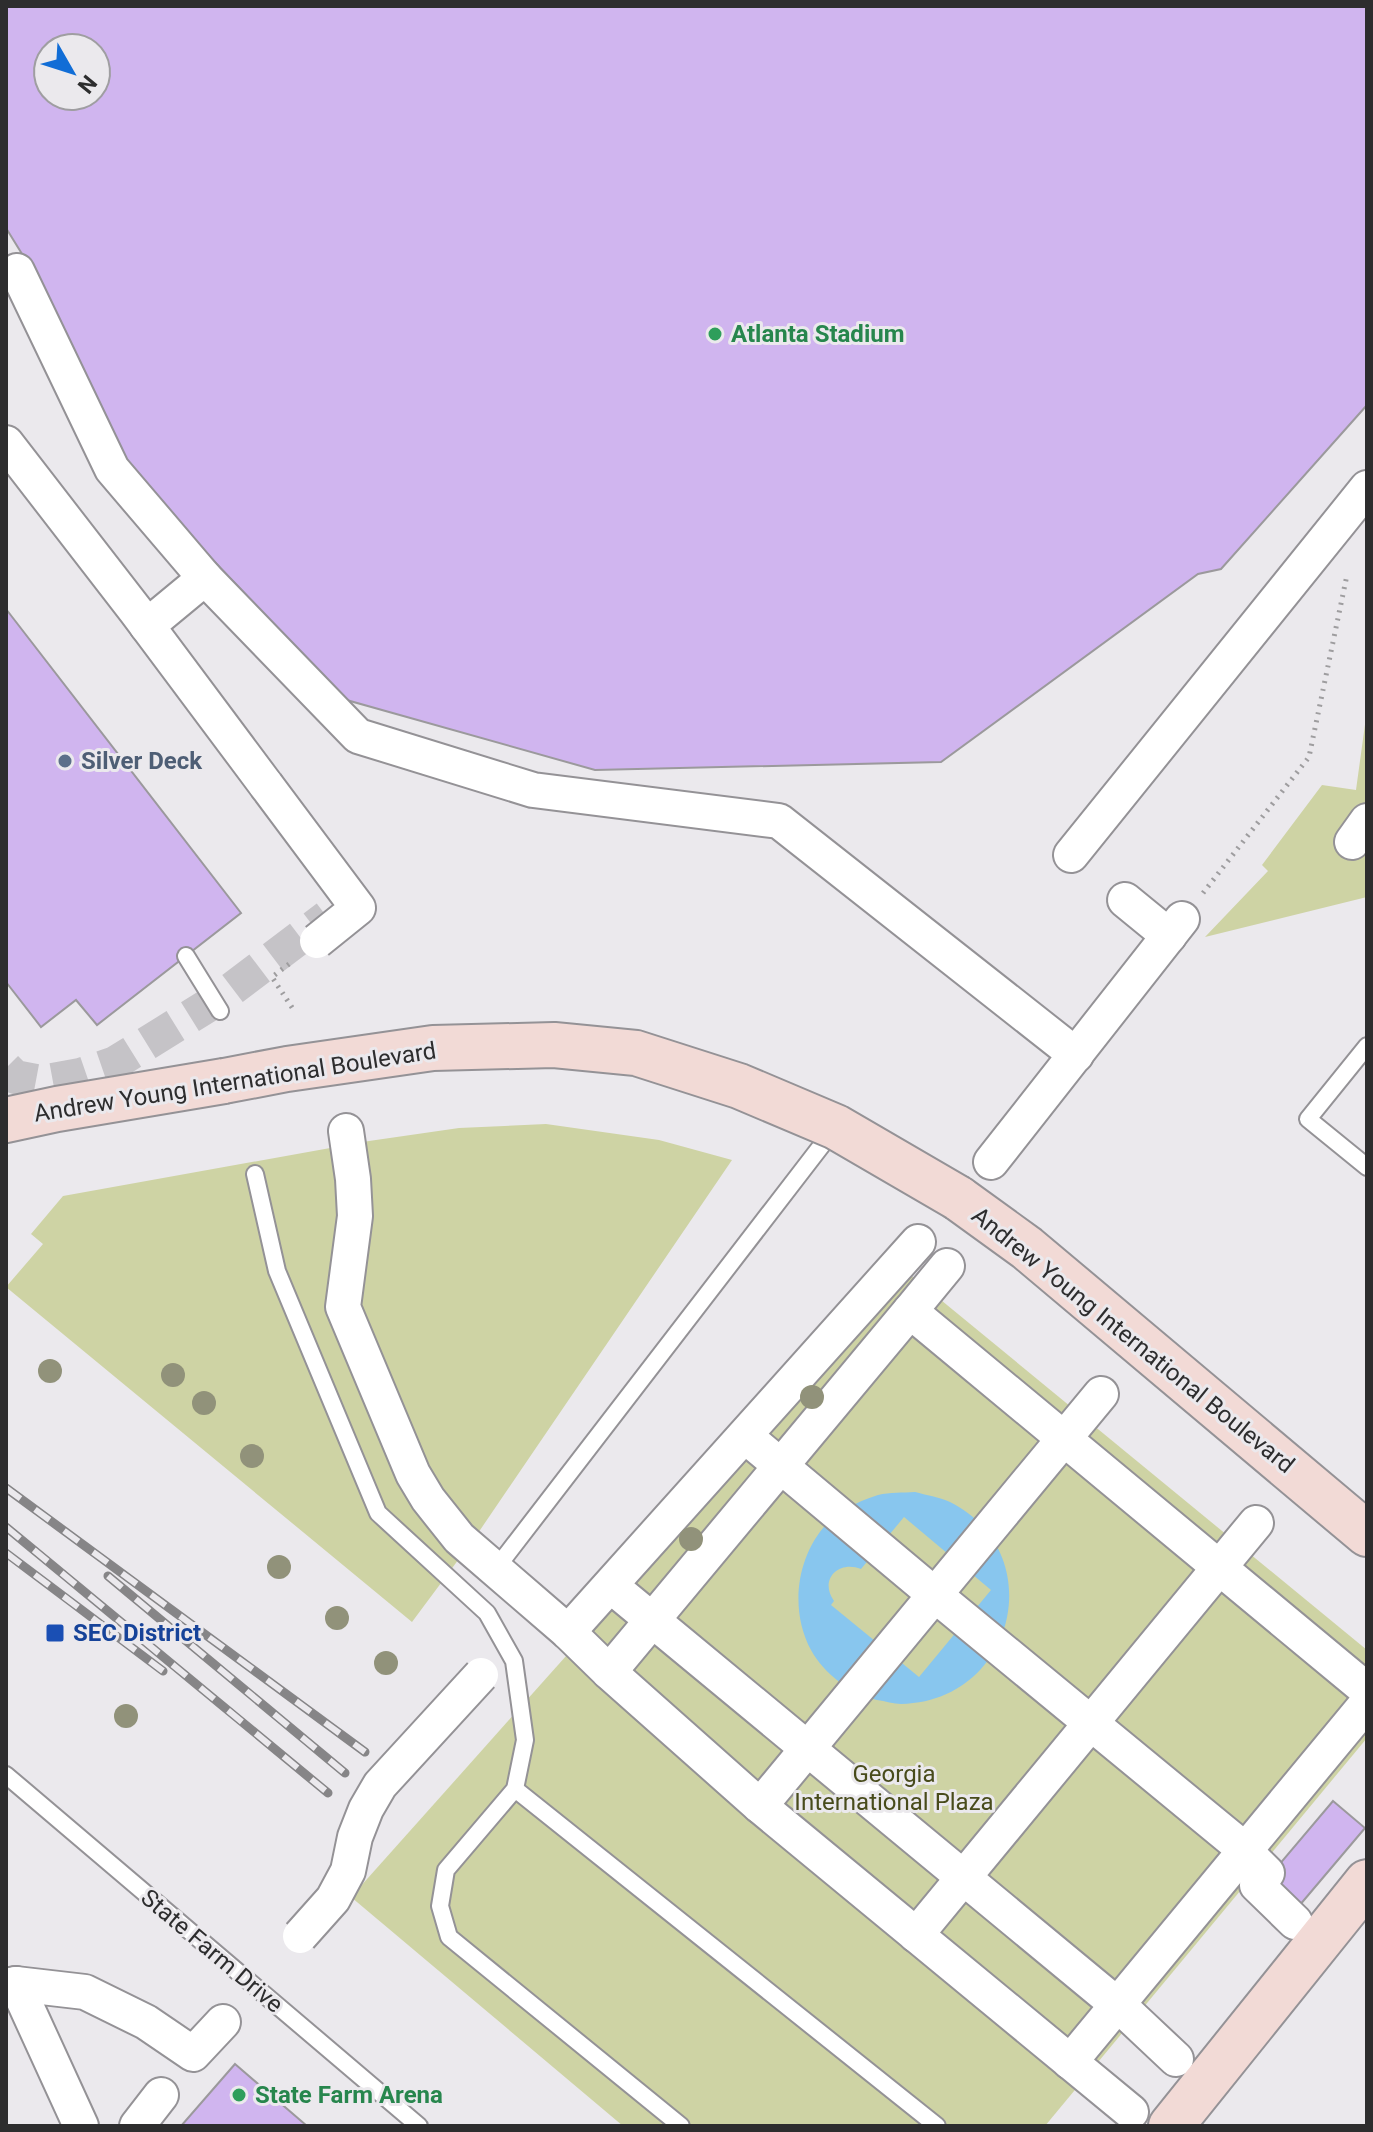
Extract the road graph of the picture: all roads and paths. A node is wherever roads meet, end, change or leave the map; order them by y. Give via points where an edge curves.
1 (17, 271) dead end
2 (6, 443) edge
3 (1367, 488) edge
4 (1350, 562) dead end
5 (205, 578) junction
6 (147, 626) junction
7 (1071, 855) dead end
8 (1125, 900) dead end
9 (1176, 928) junction
10 (317, 941) tunnel mouth
11 (186, 956) dead end
12 (272, 977) dead end
13 (293, 1009) dead end
14 (220, 1011) dead end
15 (1367, 1046) edge
16 (1076, 1055) junction
17 (6, 1120) edge
18 (836, 1127) junction
19 (346, 1131) dead end
20 (991, 1162) dead end
21 (1367, 1167) edge
22 (255, 1174) dead end
23 (918, 1242) dead end
24 (947, 1266) dead end
25 (910, 1311) junction
26 (1101, 1394) dead end
27 (745, 1436) junction
28 (1064, 1439) junction
29 (1256, 1523) dead end
30 (1367, 1534) edge
31 (504, 1558) dead end
32 (1219, 1567) junction
33 (611, 1586) junction
34 (935, 1595) junction
35 (653, 1621) junction
36 (568, 1632) junction
37 (609, 1672) junction
38 (481, 1675) dead end
39 (1367, 1690) edge
40 (1367, 1703) edge
41 (1091, 1722) junction
42 (6, 1775) edge
43 (515, 1789) junction
44 (760, 1806) junction
45 (1246, 1851) junction
46 (963, 1878) junction
47 (1367, 1882) edge
48 (1295, 1922) dead end
49 (916, 1935) junction
50 (300, 1936) dead end
51 (11, 1985) edge
52 (1117, 2006) junction
53 (223, 2022) dead end
54 (1176, 2059) dead end
55 (1070, 2062) junction
56 (161, 2095) dead end
57 (1151, 2119) edge
58 (81, 2126) edge
59 (137, 2126) edge
60 (419, 2126) edge
61 (681, 2126) edge
62 (937, 2126) edge

1 - 5 street via 112,469
2 - 6 street
3 - 7 street
4 - 9 path via 1309,757
5 - 6 street
5 - 16 street via 358,736 533,790 779,821
6 - 10 street, bridge via 358,908
8 - 9 street
9 - 16 street
11 - 14 lane
12 - 13 path
15 - 21 lane via 1308,1119
16 - 20 street
17 - 18 street, Andrew Young International Boulevard, bridge via 418,1050 554,1045 636,1053 739,1086
18 - 30 street, Andrew Young International Boulevard, bridge via 958,1198 1027,1248
18 - 31 lane
19 - 36 street via 355,1216 343,1307 413,1474 459,1538
22 - 43 lane via 277,1271 378,1513 487,1613 514,1661 525,1740
23 - 27 street
24 - 25 street
25 - 28 street
25 - 35 street
26 - 28 street
27 - 33 street
27 - 34 street
28 - 32 street
28 - 34 street
29 - 32 street
32 - 39 street
32 - 41 street
33 - 35 street
33 - 36 street
34 - 41 street
34 - 44 street
35 - 37 street
35 - 46 street
36 - 37 street
37 - 44 street
38 - 50 street, bridge via 380,1785 355,1837 348,1871
40 - 45 street
41 - 45 street
41 - 46 street
42 - 60 lane, State Farm Drive
43 - 61 lane via 446,1870 440,1906 449,1937
43 - 62 lane
44 - 49 street
45 - 48 street via 1267,1873 1257,1885
45 - 52 street
46 - 49 street
46 - 52 street
47 - 57 street
49 - 55 street
51 - 53 street via 85,1992 146,2022 193,2054
51 - 58 street
52 - 54 street
52 - 55 street
55 - 57 street
56 - 59 street

